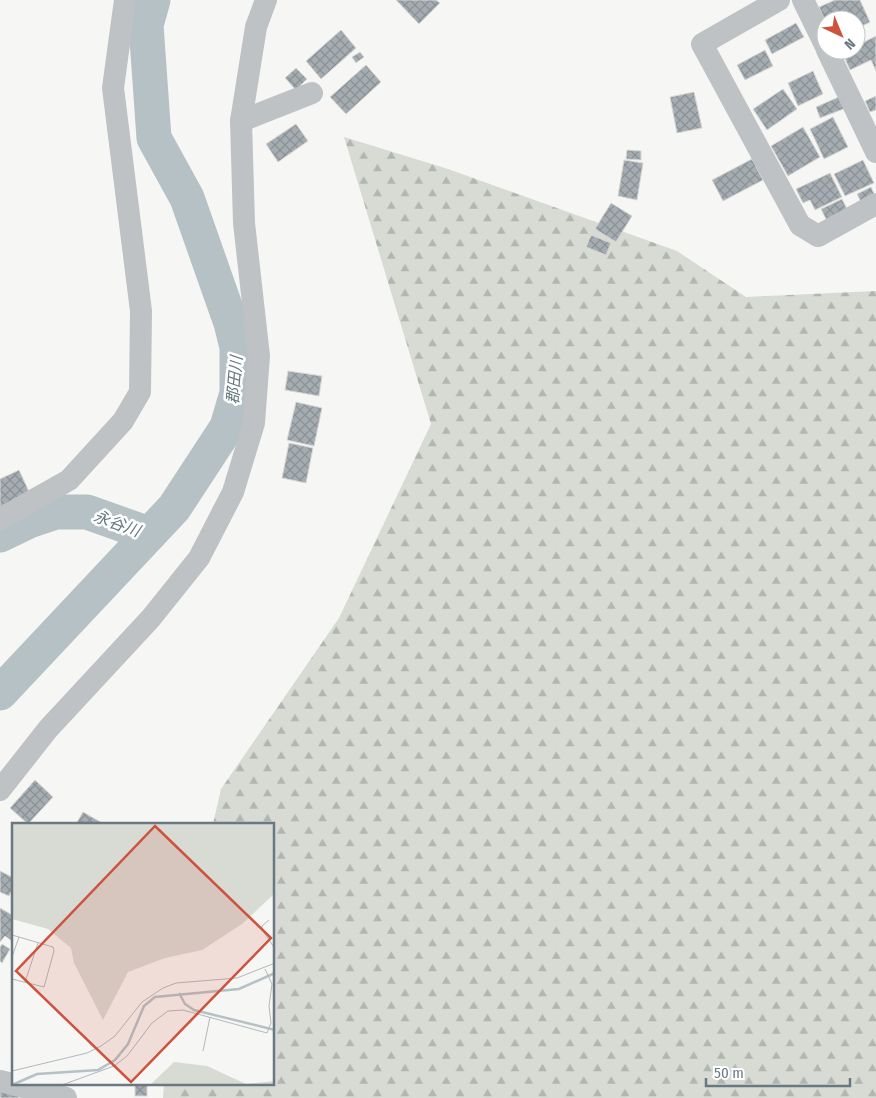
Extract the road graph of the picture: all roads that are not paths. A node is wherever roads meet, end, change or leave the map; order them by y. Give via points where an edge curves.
1 (125, 0) edge
2 (266, 0) edge
3 (779, 0) edge
4 (804, 0) edge
5 (816, 26) edge
6 (832, 60) edge
7 (312, 93) dead end
8 (241, 121) junction
9 (876, 152) edge
10 (876, 204) edge
11 (0, 519) edge
12 (0, 790) edge
13 (19, 1086) edge
14 (66, 1098) edge

1 - 11 street via 113,88 141,311 140,392 123,421 68,480
2 - 8 street via 256,27
3 - 10 street via 702,44 800,225 818,236
4 - 5 street
6 - 9 street
7 - 8 street
8 - 12 street via 244,223 260,356 254,423 233,492 199,558 151,618 48,729
13 - 14 street

